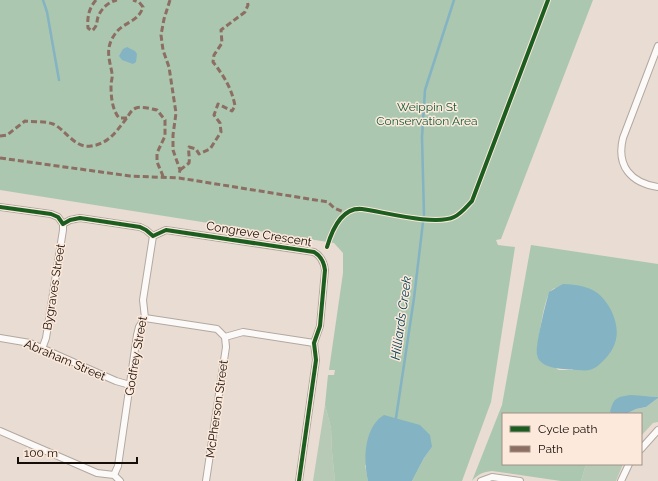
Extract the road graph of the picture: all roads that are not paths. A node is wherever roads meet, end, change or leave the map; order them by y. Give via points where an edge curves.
1 (658, 46) edge
2 (658, 187) edge
3 (0, 206) edge
4 (63, 224) junction
5 (153, 236) junction
6 (145, 318) junction
7 (225, 337) junction
8 (0, 338) edge
9 (314, 343) junction
10 (42, 349) junction
11 (130, 385) junction
12 (658, 430) edge
13 (0, 431) edge
14 (642, 448) edge
15 (629, 465) edge
16 (114, 475) junction
17 (120, 481) edge
18 (206, 481) edge
19 (299, 481) edge
20 (481, 481) edge
21 (520, 481) edge
22 (622, 481) edge

1 - 2 street via 620,148 621,159 632,177 641,183
3 - 4 street via 51,214 58,217
4 - 5 street via 80,218 135,226
4 - 10 street, Bygraves Street via 46,338
5 - 6 street, Godfrey Street via 143,300
5 - 9 street, Congreve Crescent via 166,230 318,254 325,270 320,326
6 - 7 street via 217,329
6 - 11 street, Godfrey Street via 137,335
7 - 9 street via 243,332
7 - 18 street, McPherson Street via 226,347
8 - 10 street, Abraham Street via 19,340
9 - 19 street, Congreve Crescent via 316,360
10 - 11 street, Abraham Street
11 - 16 street, Godfrey Street via 118,466
12 - 14 street
13 - 16 street via 97,473
15 - 22 street
16 - 17 street
20 - 21 street via 492,478

